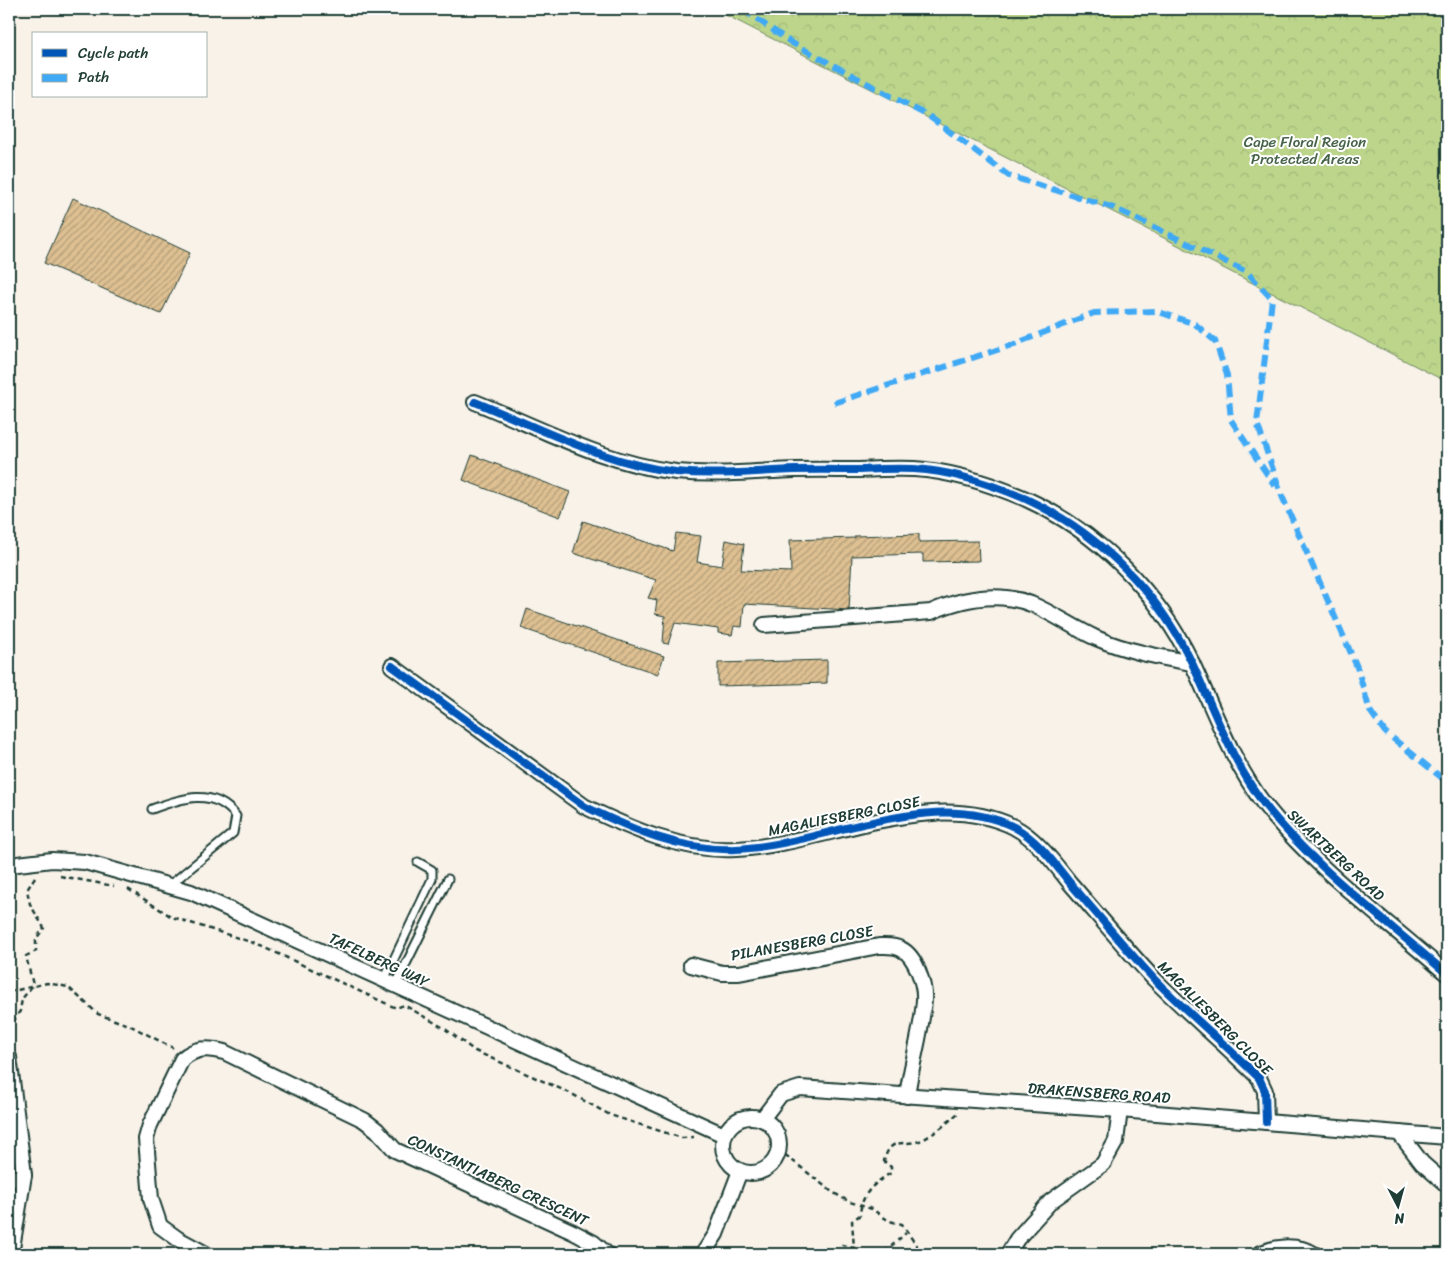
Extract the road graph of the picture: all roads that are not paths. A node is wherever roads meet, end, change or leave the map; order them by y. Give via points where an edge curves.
1 (475, 402) dead end
2 (764, 626) dead end
3 (1192, 663) junction
4 (392, 666) dead end
5 (152, 809) dead end
6 (418, 862) dead end
7 (9, 865) edge
8 (448, 879) dead end
9 (166, 884) junction
10 (691, 965) dead end
11 (1447, 974) edge
12 (390, 982) junction
13 (9, 1057) edge
14 (907, 1096) junction
15 (1120, 1110) junction
16 (762, 1119) junction
17 (1266, 1122) junction
18 (1399, 1133) junction
19 (724, 1135) junction
20 (1447, 1137) edge
21 (740, 1171) junction
22 (24, 1175) junction
23 (9, 1180) edge
24 (1447, 1185) edge
25 (11, 1254) edge
26 (206, 1254) edge
27 (607, 1254) edge
28 (703, 1254) edge
29 (1008, 1254) edge
30 (1259, 1254) edge
31 (1314, 1254) edge

1 - 3 street, SWARTBERG ROAD via 640,466 678,472 737,474 915,469 959,476 992,486 1055,515 1115,558 1152,599
2 - 3 street via 931,612 976,598 1002,597 1031,604 1097,638 1153,656
3 - 11 street, SWARTBERG ROAD via 1231,750 1263,802 1296,840
4 - 17 street, MAGALIESBERG CLOSE via 584,806 619,824 676,843 736,849 912,815 956,812 991,818 1016,828 1031,839 1154,978 1259,1078 1265,1090
5 - 9 lane via 173,801 202,797 224,803 236,816 233,833
6 - 12 lane via 432,870 432,879
7 - 9 street, TAFELBERG WAY via 85,862 124,879
8 - 12 lane
9 - 12 street, TAFELBERG WAY
10 - 14 street, PILANESBERG CLOSE via 722,973 738,973 879,946 902,949 915,965 924,1000
12 - 19 street, TAFELBERG WAY
13 - 22 street
14 - 15 street, DRAKENSBERG ROAD
14 - 16 street, DRAKENSBERG ROAD via 792,1089 781,1094
15 - 17 street, DRAKENSBERG ROAD
15 - 29 street via 1116,1141 1103,1164 1051,1202 1017,1239
16 - 19 street via 744,1117 728,1127
16 - 21 street via 775,1130 778,1149 772,1163 765,1169 748,1173
17 - 18 street, DRAKENSBERG ROAD
18 - 20 street, DRAKENSBERG ROAD
18 - 24 street via 1428,1169
19 - 21 street via 723,1152 732,1166
21 - 28 street via 716,1234
22 - 23 street
22 - 25 street
26 - 27 street, CONSTANTIABERG CRESCENT via 160,1226 151,1199 146,1139 182,1059 189,1053 210,1048 364,1120 395,1150 573,1232
30 - 31 street via 1289,1247

